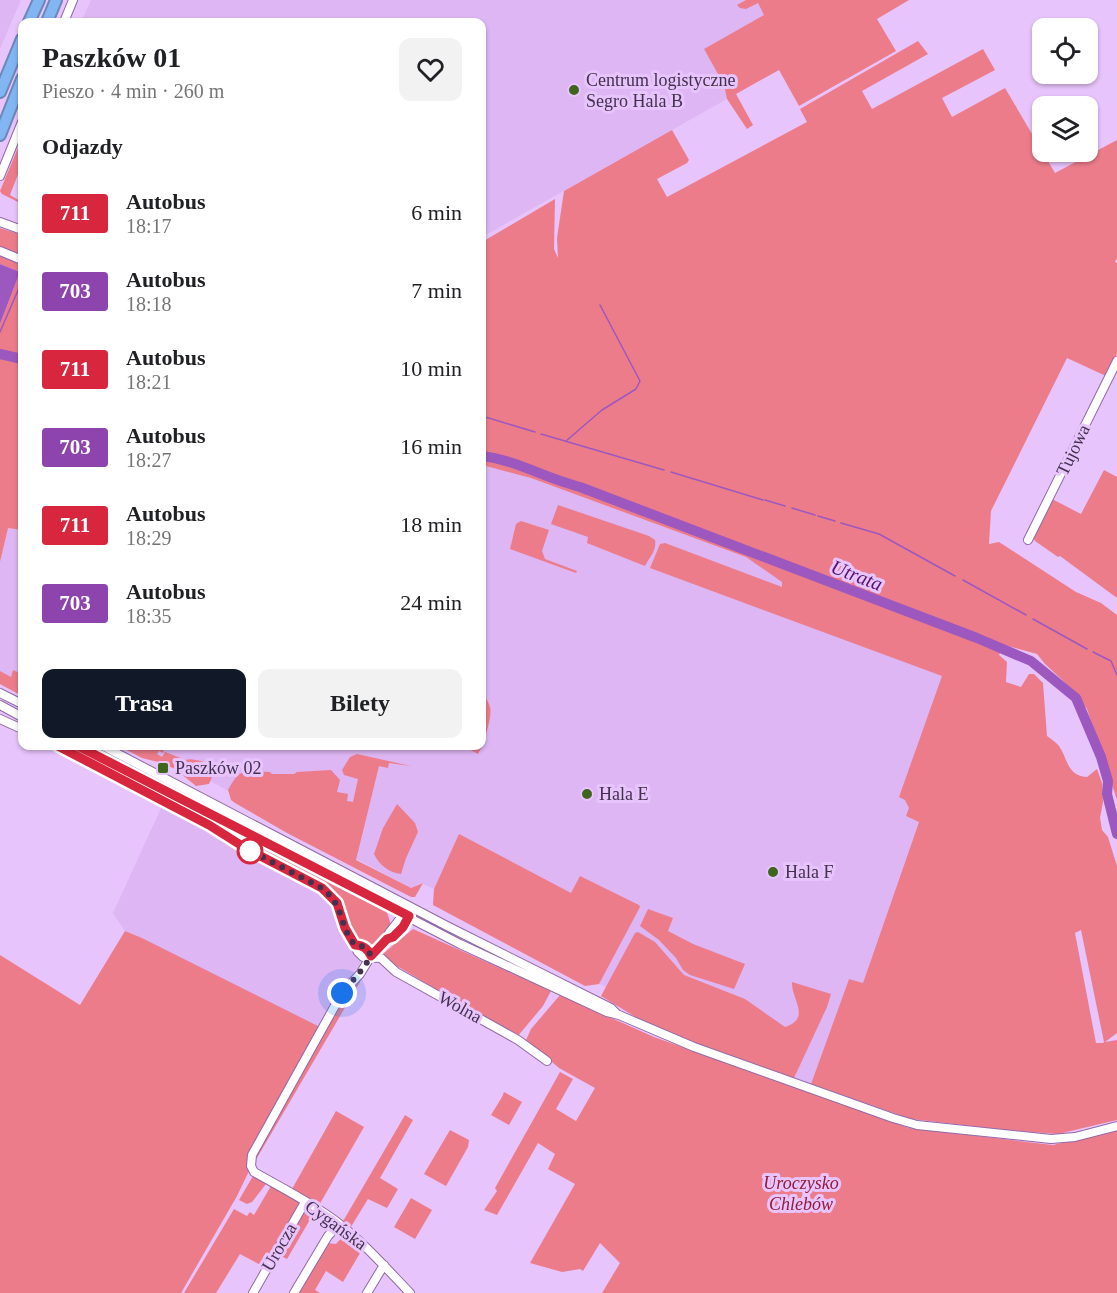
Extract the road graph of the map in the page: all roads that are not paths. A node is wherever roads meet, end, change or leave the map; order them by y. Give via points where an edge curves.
1 (39, 0) edge
2 (56, 0) edge
3 (73, 0) edge
4 (31, 18) edge
5 (49, 18) edge
6 (66, 18) edge
7 (18, 49) edge
8 (18, 89) edge
9 (0, 92) edge
10 (18, 132) edge
11 (0, 135) edge
12 (0, 176) edge
13 (0, 222) edge
14 (18, 229) edge
15 (0, 251) edge
16 (18, 258) edge
17 (1117, 361) edge
18 (1028, 540) dead end
19 (0, 693) edge
20 (18, 703) edge
21 (0, 705) edge
22 (18, 715) edge
23 (0, 719) edge
24 (18, 727) edge
25 (66, 750) edge
26 (86, 750) edge
27 (111, 750) edge
28 (415, 908) junction
29 (409, 916) junction
30 (371, 956) junction
31 (619, 1015) junction
32 (548, 1061) dead end
33 (1117, 1126) edge
34 (305, 1202) junction
35 (339, 1224) junction
36 (384, 1265) junction
37 (253, 1293) edge
38 (294, 1293) edge
39 (367, 1293) edge
40 (410, 1293) edge

1 - 4 highway
2 - 5 highway
3 - 6 street
7 - 9 highway
8 - 11 highway
10 - 12 street
13 - 14 street
15 - 16 street
17 - 18 street, Tujowa
19 - 20 street
21 - 22 street
23 - 24 street
25 - 30 street, Wolna via 322,888 337,903 358,952 363,957
26 - 29 street
27 - 28 street
28 - 29 street
28 - 31 street
29 - 30 street via 406,924
29 - 31 street via 544,984
30 - 32 street, Wolna via 381,958 396,972
30 - 34 street, Cygańska via 342,993 252,1155 252,1169
31 - 33 street via 694,1047 905,1122 1052,1139
34 - 35 street, Cygańska
34 - 37 street, Urocza
35 - 36 street, Cygańska
35 - 38 street
36 - 39 street
36 - 40 street, Cygańska

